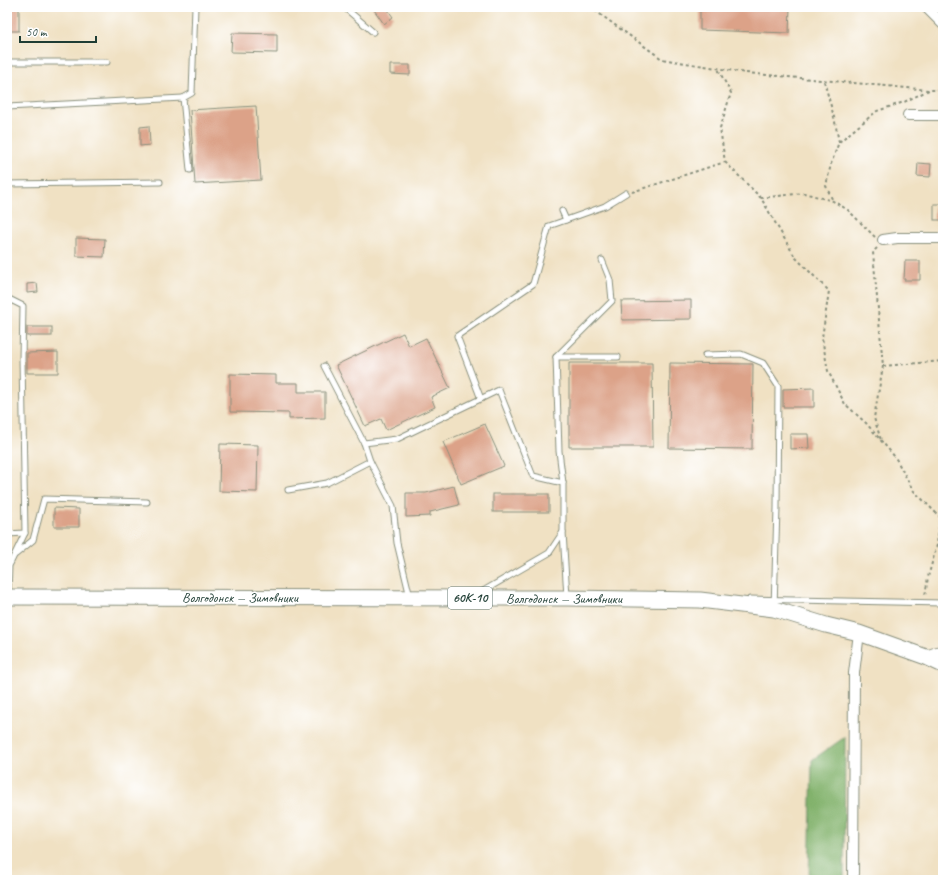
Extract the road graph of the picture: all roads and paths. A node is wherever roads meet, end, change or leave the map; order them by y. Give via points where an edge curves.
1 (194, 7) edge
2 (344, 7) edge
3 (590, 7) edge
4 (926, 7) edge
5 (943, 24) edge
6 (372, 32) dead end
7 (7, 62) edge
8 (107, 62) dead end
9 (718, 69) junction
10 (824, 80) junction
11 (929, 90) junction
12 (943, 90) edge
13 (183, 98) junction
14 (7, 107) edge
15 (908, 115) dead end
16 (943, 115) edge
17 (839, 142) junction
18 (725, 162) junction
19 (190, 170) dead end
20 (160, 182) dead end
21 (7, 184) edge
22 (626, 193) joint
23 (761, 198) junction
24 (833, 201) junction
25 (562, 210) dead end
26 (566, 220) junction
27 (943, 238) edge
28 (883, 240) junction
29 (602, 260) dead end
30 (7, 298) edge
31 (705, 355) dead end
32 (556, 357) junction
33 (618, 357) dead end
34 (943, 361) edge
35 (324, 366) dead end
36 (883, 366) junction
37 (481, 399) junction
38 (881, 441) junction
39 (364, 443) junction
40 (370, 461) junction
41 (563, 483) junction
42 (288, 490) dead end
43 (147, 502) dead end
44 (563, 532) junction
45 (25, 533) junction
46 (7, 534) edge
47 (14, 556) junction
48 (7, 597) edge
49 (411, 597) junction
50 (470, 598) junction
51 (567, 598) junction
52 (924, 602) junction
53 (943, 603) edge
54 (773, 604) junction
55 (859, 633) junction
56 (943, 651) edge
57 (926, 657) junction
58 (943, 665) edge
59 (853, 880) edge

1 - 13 lane via 192,93
2 - 6 lane
3 - 9 path via 662,59
4 - 5 street
7 - 8 lane
9 - 10 path
9 - 18 path via 731,93 720,128
10 - 11 path
10 - 17 path
11 - 12 path
11 - 17 path via 877,111
13 - 14 lane
13 - 19 lane
15 - 16 street
17 - 24 path via 826,186
18 - 22 path
18 - 23 path
20 - 21 lane
22 - 26 lane via 605,206
23 - 24 path via 804,193
23 - 38 path via 794,257 829,291 822,338 828,371 845,404
24 - 28 path via 848,210 878,240
25 - 26 lane
26 - 37 lane via 549,226 534,284 457,336
27 - 28 street
28 - 36 path via 874,252
29 - 32 lane via 610,280 612,301
30 - 45 lane via 23,306
31 - 54 lane via 740,354 763,363 778,386
32 - 33 lane
32 - 41 lane via 559,451
34 - 36 path
35 - 39 lane
36 - 38 path via 874,418
37 - 39 lane via 397,439
37 - 41 lane via 499,390 532,476
38 - 52 path via 894,457 913,490 940,517 937,545
39 - 40 lane
40 - 42 lane via 327,483
40 - 49 lane via 392,506 397,543
41 - 44 lane
43 - 47 lane via 44,499 33,540
44 - 50 lane via 549,553
44 - 51 lane
45 - 46 lane
45 - 47 lane
47 - 48 lane via 9,566
48 - 49 main road, Волгодонск — Зимовники / 60К-10
49 - 50 main road, Волгодонск — Зимовники / 60К-10
50 - 51 main road, Волгодонск — Зимовники / 60К-10
51 - 54 main road, Волгодонск — Зимовники / 60К-10
52 - 53 lane
52 - 54 lane
54 - 55 main road, Волгодонск — Зимовники / 60К-10 via 826,625
55 - 57 main road, Волгодонск — Зимовники / 60К-10
55 - 59 street via 854,673
56 - 57 street
57 - 58 main road, Волгодонск — Зимовники / 60К-10

